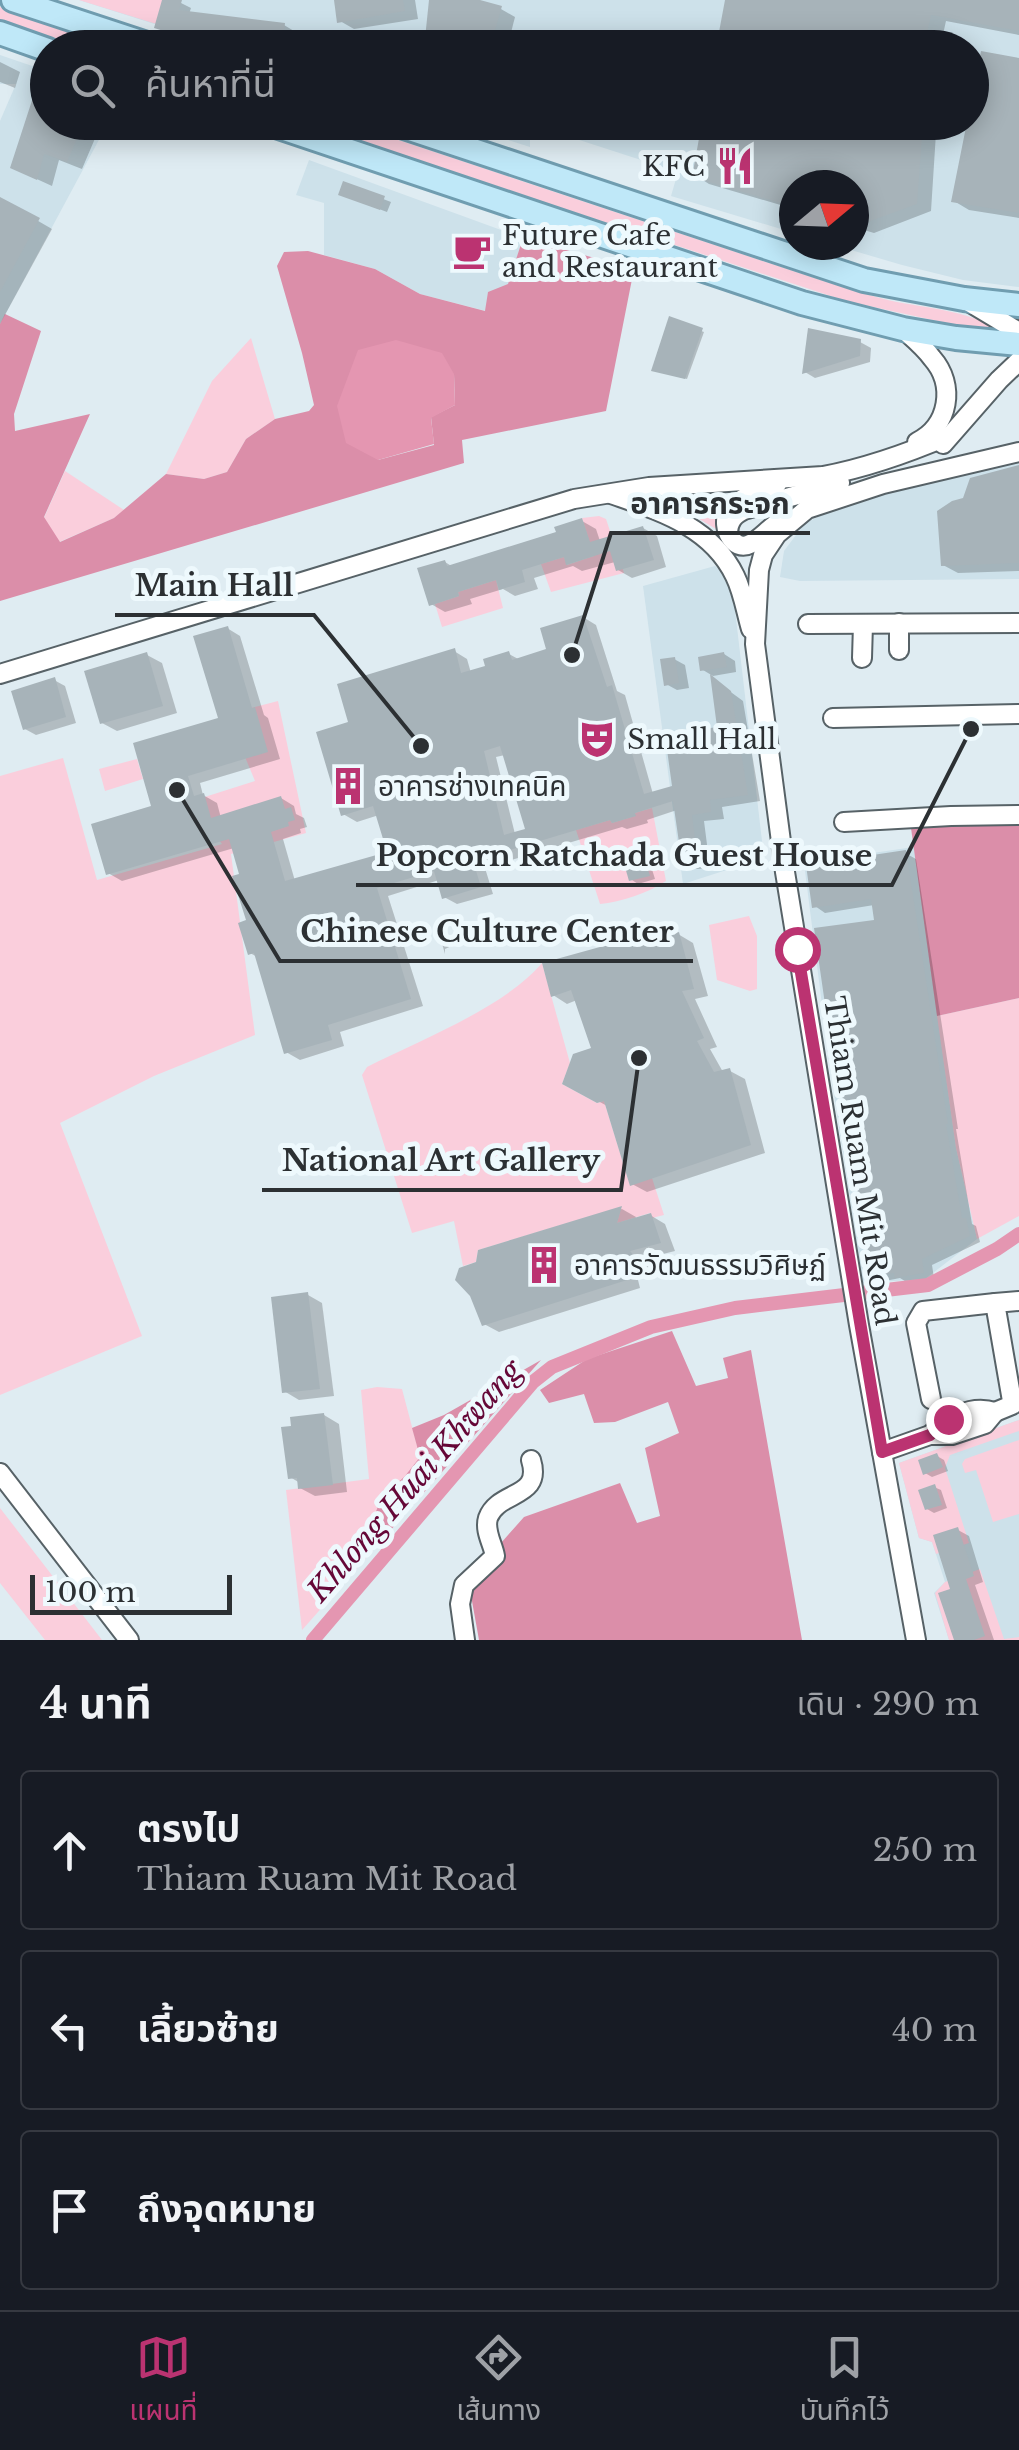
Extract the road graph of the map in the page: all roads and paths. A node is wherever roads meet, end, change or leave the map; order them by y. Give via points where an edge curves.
1 (13, 0) edge
2 (104, 30) edge
3 (0, 34) edge
4 (30, 44) edge
5 (318, 140) edge
6 (443, 140) edge
7 (964, 299) junction
8 (1019, 305) edge
9 (903, 329) junction
10 (1019, 332) edge
11 (1019, 344) edge
12 (1019, 361) edge
13 (948, 436) junction
14 (1019, 452) edge
15 (881, 460) junction
16 (799, 476) junction
17 (606, 492) junction
18 (806, 509) junction
19 (728, 532) junction
20 (1019, 623) edge
21 (808, 624) dead end
22 (863, 624) junction
23 (899, 624) junction
24 (754, 644) junction
25 (899, 650) dead end
26 (862, 658) dead end
27 (0, 674) edge
28 (1019, 714) edge
29 (832, 718) dead end
30 (1019, 815) edge
31 (844, 822) dead end
32 (1019, 1300) edge
33 (995, 1303) junction
34 (931, 1399) dead end
35 (882, 1452) junction
36 (532, 1460) dead end
37 (0, 1473) edge
38 (129, 1640) edge
39 (465, 1640) edge
40 (916, 1640) edge

1 - 2 main road
3 - 4 main road
5 - 9 main road via 770,292
6 - 7 main road via 864,280
7 - 8 main road
7 - 10 street
9 - 11 main road
9 - 15 street via 942,374 946,409 928,436
12 - 13 street
13 - 15 street
13 - 19 street via 932,454 744,510
14 - 18 street, Thiam Ruam Mit Road
15 - 16 street
16 - 17 street
16 - 19 street via 737,503 728,512
17 - 24 street via 672,516 722,554 736,578
17 - 27 street
18 - 19 street via 750,545 740,546
18 - 24 street, Thiam Ruam Mit Road via 763,555
20 - 23 street
21 - 22 street
22 - 23 street
22 - 26 street
23 - 25 street
24 - 35 street, Thiam Ruam Mit Road via 785,872
28 - 29 street
30 - 31 street
32 - 33 street
33 - 34 street via 923,1311 918,1317
33 - 35 street via 1012,1404 948,1419 930,1435
35 - 40 street, Thiam Ruam Mit Road
36 - 39 street via 533,1479 488,1519 495,1556 464,1585
37 - 38 street

